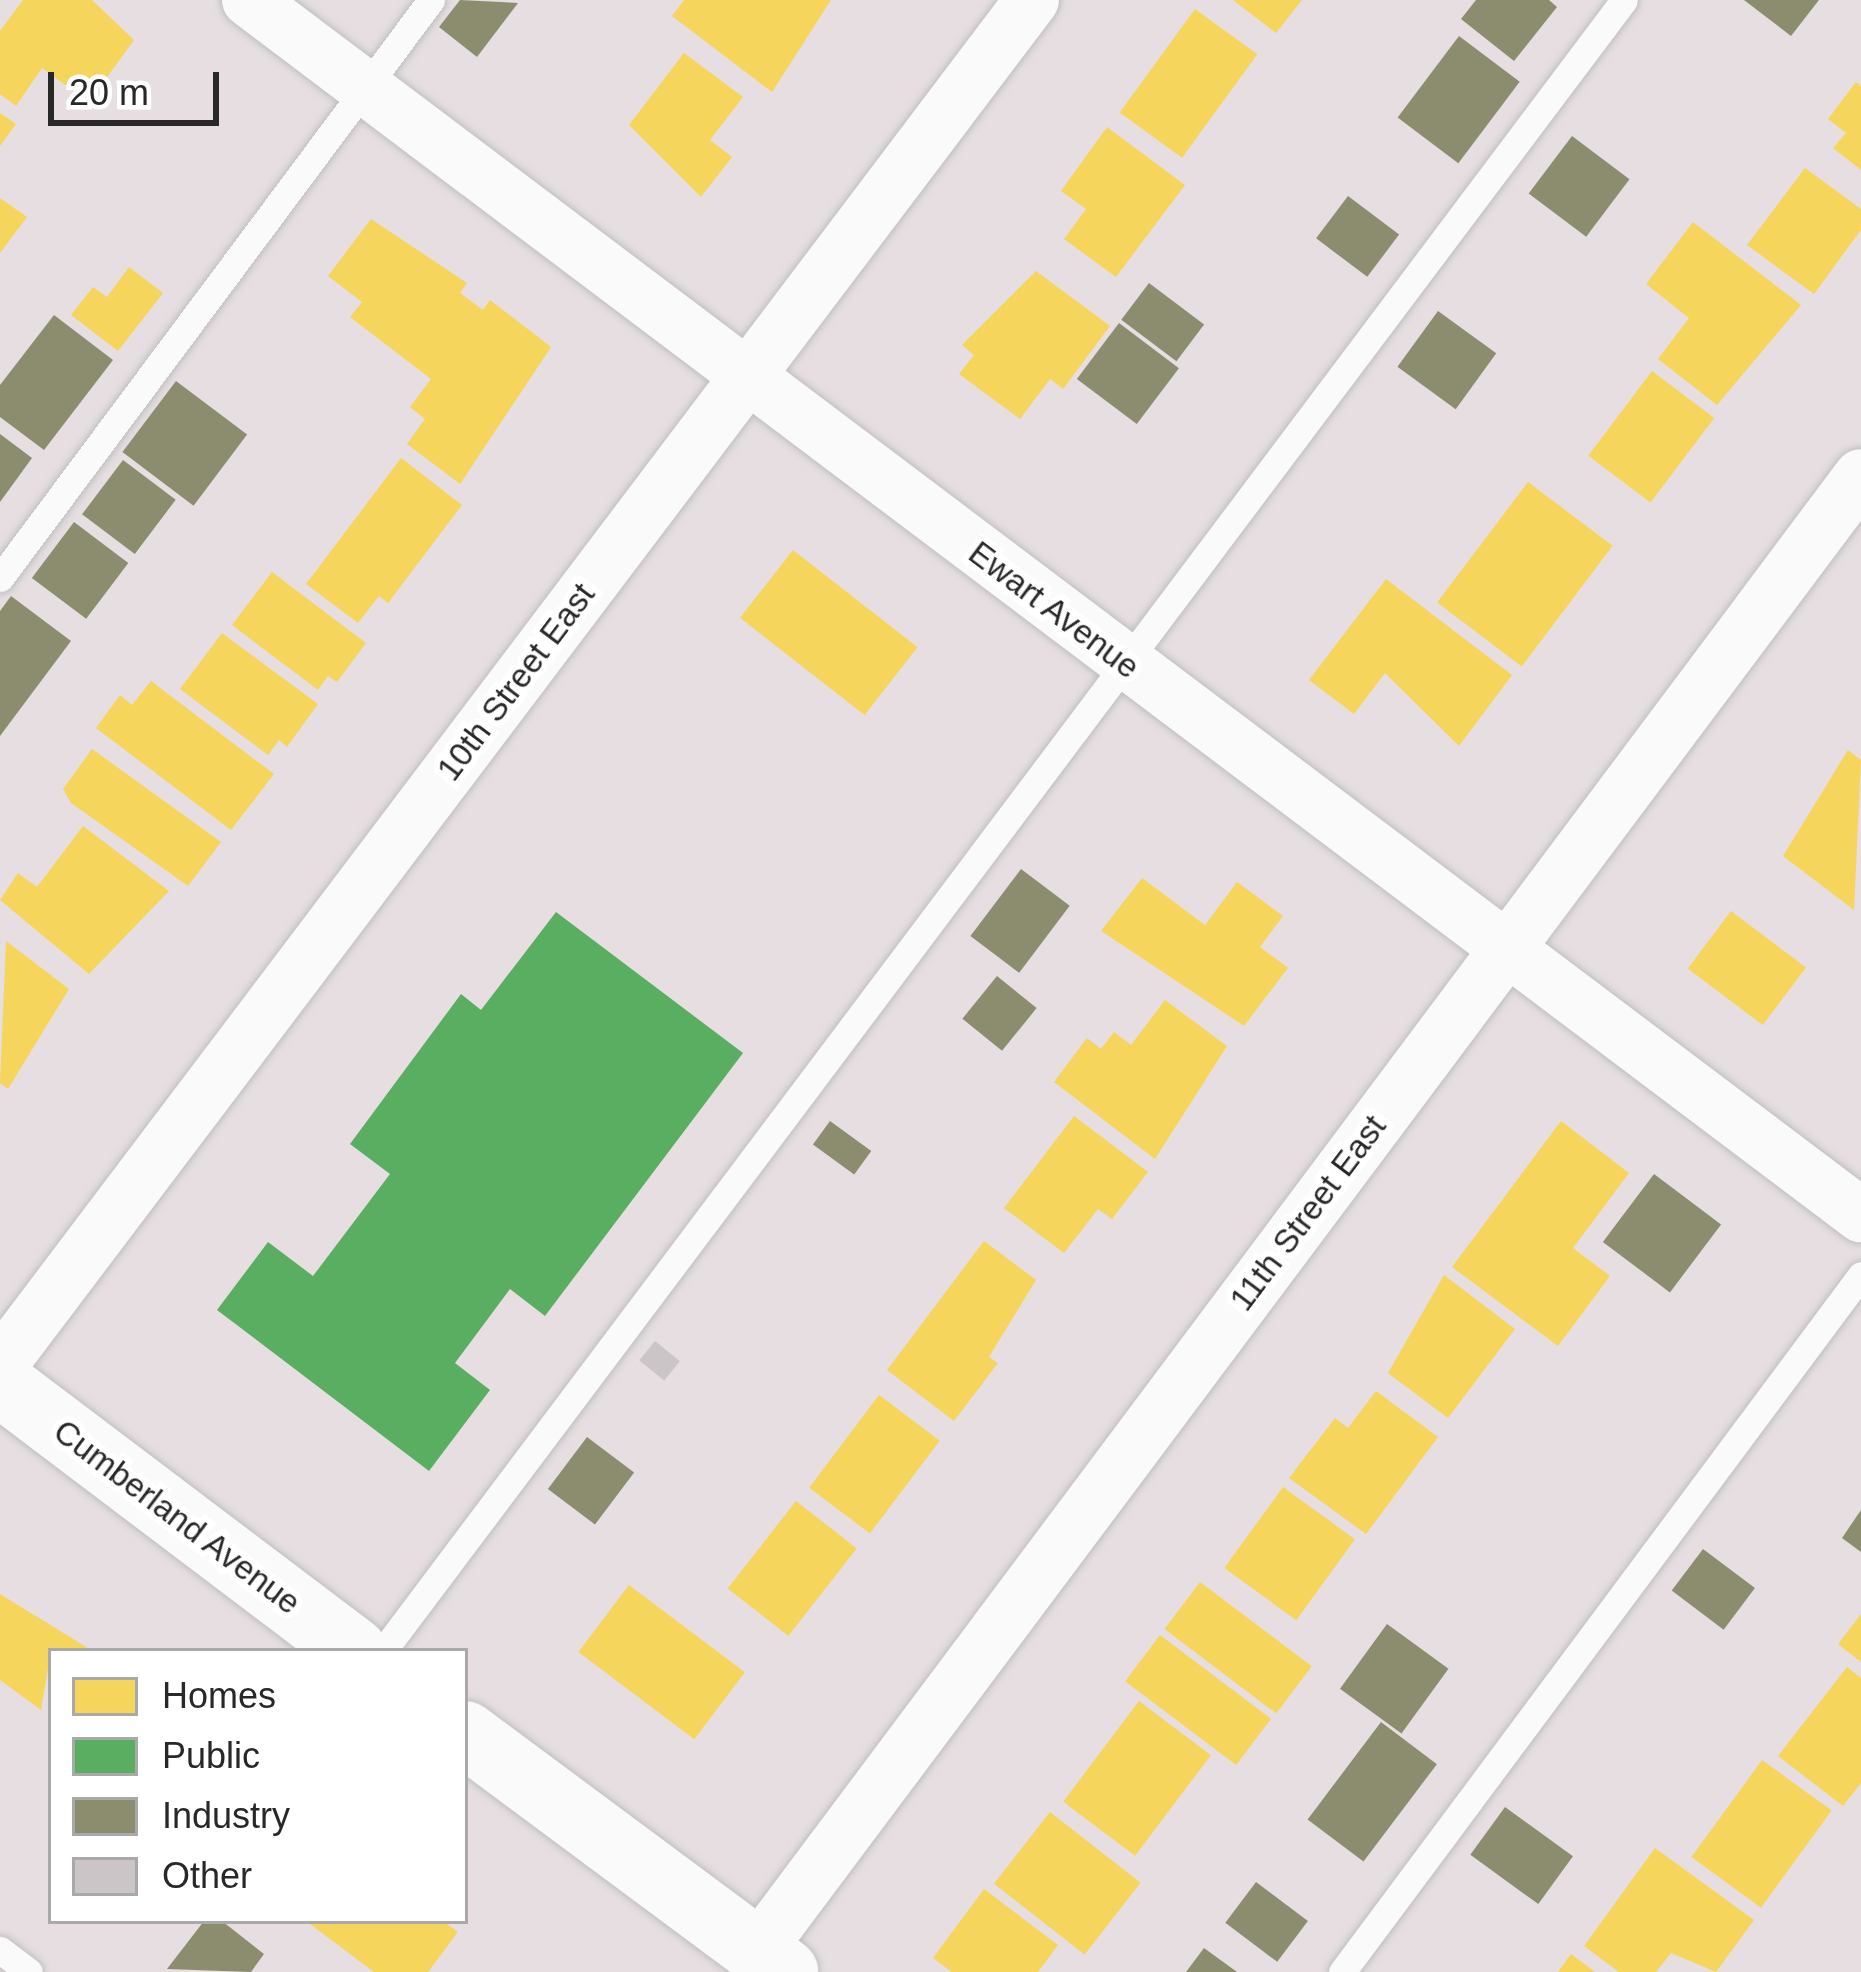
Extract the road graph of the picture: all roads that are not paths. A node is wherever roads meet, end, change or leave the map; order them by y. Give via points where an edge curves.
1 (249, 0) edge
2 (431, 0) edge
3 (1032, 0) edge
4 (1624, 0) edge
5 (366, 88) junction
6 (748, 375) junction
7 (1861, 476) edge
8 (0, 578) edge
9 (1130, 668) junction
10 (1505, 950) junction
11 (1861, 1215) edge
12 (1861, 1275) edge
13 (0, 1365) edge
14 (0, 1383) edge
15 (350, 1648) edge
16 (385, 1648) edge
17 (468, 1736) edge
18 (0, 1950) edge
19 (771, 1961) edge
20 (29, 1972) edge
21 (1342, 1972) edge

1 - 5 street, Ewart Avenue
2 - 5 lane
3 - 6 street, 10th Street East
4 - 9 lane
5 - 6 street, Ewart Avenue
5 - 8 lane
6 - 9 street, Ewart Avenue
6 - 13 street, 10th Street East
7 - 10 street, 11th Street East
9 - 10 street, Ewart Avenue
9 - 16 lane
10 - 11 street, Ewart Avenue
10 - 19 street, 11th Street East
12 - 21 lane
14 - 15 main road, Cumberland Avenue
17 - 19 main road
18 - 20 lane

